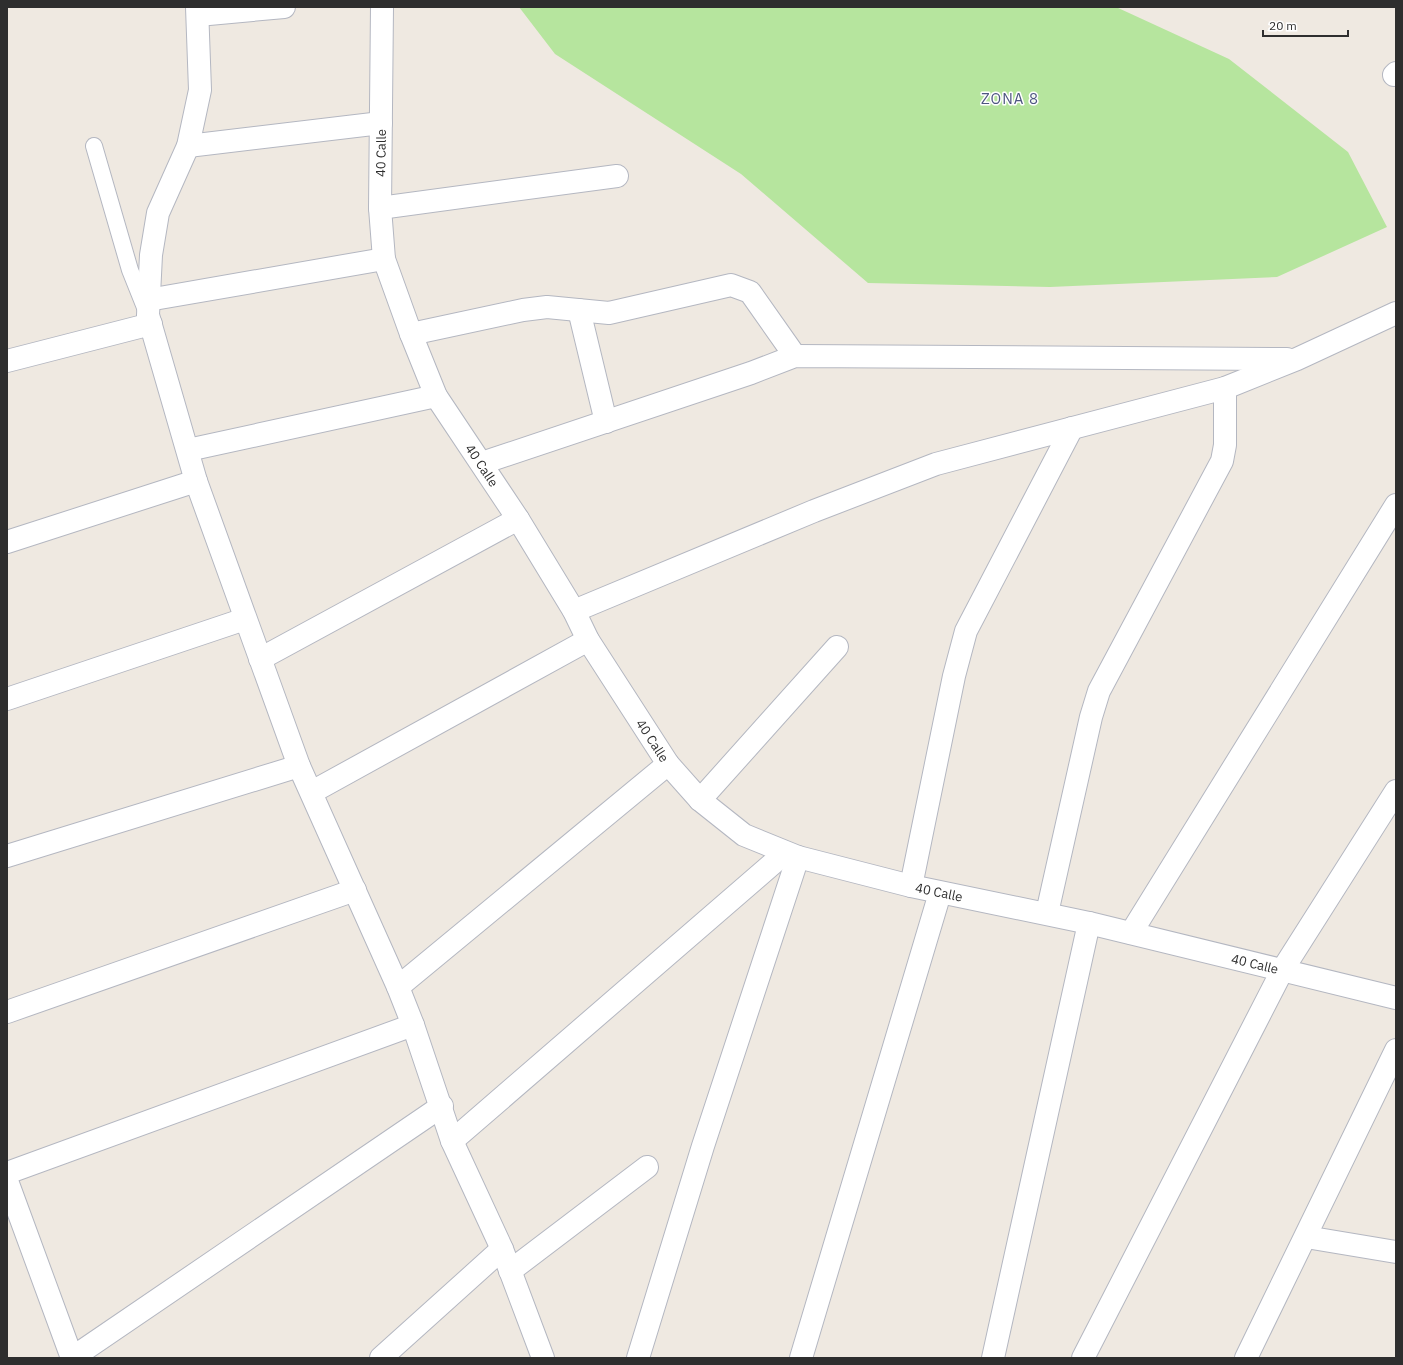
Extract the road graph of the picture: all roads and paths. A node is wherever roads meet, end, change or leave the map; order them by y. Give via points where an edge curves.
1 (284, 7) edge
2 (382, 7) edge
3 (198, 11) edge
4 (381, 123) junction
5 (94, 146) dead end
6 (188, 146) junction
7 (617, 176) dead end
8 (380, 208) junction
9 (384, 259) junction
10 (579, 310) junction
11 (1396, 312) edge
12 (149, 313) junction
13 (411, 334) junction
14 (795, 356) junction
15 (1297, 359) junction
16 (7, 361) edge
17 (1225, 388) junction
18 (436, 396) junction
19 (606, 422) junction
20 (1072, 428) junction
21 (188, 450) junction
22 (482, 463) junction
23 (196, 481) junction
24 (1396, 504) edge
25 (518, 519) junction
26 (7, 542) edge
27 (574, 611) junction
28 (245, 619) junction
29 (588, 640) junction
30 (837, 647) dead end
31 (260, 659) junction
32 (7, 699) edge
33 (668, 764) junction
34 (299, 766) junction
35 (312, 792) junction
36 (1396, 792) edge
37 (700, 800) junction
38 (791, 855) junction
39 (7, 856) edge
40 (912, 886) junction
41 (355, 890) junction
42 (940, 892) junction
43 (1047, 913) junction
44 (1089, 923) junction
45 (1131, 933) junction
46 (1283, 969) junction
47 (398, 987) junction
48 (1396, 998) edge
49 (7, 1012) edge
50 (413, 1025) junction
51 (1396, 1050) edge
52 (442, 1106) junction
53 (452, 1141) junction
54 (647, 1167) dead end
55 (7, 1173) edge
56 (7, 1181) edge
57 (1306, 1237) junction
58 (502, 1249) junction
59 (1396, 1252) edge
60 (510, 1271) junction
61 (381, 1358) edge
62 (543, 1358) edge
63 (638, 1358) edge
64 (802, 1358) edge
65 (993, 1358) edge
66 (1083, 1358) edge
67 (1246, 1358) edge

1 - 3 street
2 - 4 street, 40 Calle
3 - 6 street via 200,90
4 - 6 street
4 - 8 street, 40 Calle
5 - 12 lane via 130,270
6 - 12 street via 158,213 151,255
7 - 8 street
8 - 9 street, 40 Calle
9 - 12 street
9 - 13 street, 40 Calle
10 - 13 street via 547,307 523,310
10 - 14 street via 609,313 731,285 750,292
10 - 19 street
11 - 15 street
12 - 16 street
12 - 21 street
13 - 18 street, 40 Calle
14 - 15 street
14 - 19 street
15 - 17 street
17 - 20 street
17 - 43 street via 1225,445 1222,461 1099,691
18 - 21 street
18 - 22 street, 40 Calle
19 - 22 street
20 - 27 street via 936,464 814,511
20 - 40 street via 966,631 954,676
21 - 23 street
22 - 25 street, 40 Calle
23 - 26 street
23 - 28 street
24 - 45 street
25 - 27 street, 40 Calle
25 - 31 street
27 - 29 street, 40 Calle
28 - 31 street
28 - 32 street
29 - 33 street, 40 Calle
29 - 35 street
30 - 37 street
31 - 34 street
33 - 37 street, 40 Calle
33 - 47 street
34 - 35 street
34 - 39 street
35 - 41 street
36 - 46 street
37 - 38 street, 40 Calle via 744,835
38 - 40 street, 40 Calle
38 - 53 street
38 - 63 street
40 - 42 street, 40 Calle
41 - 47 street
41 - 49 street
42 - 43 street, 40 Calle
42 - 64 street
43 - 44 street, 40 Calle
44 - 45 street, 40 Calle
44 - 65 street
45 - 46 street, 40 Calle
46 - 48 street, 40 Calle
46 - 66 street
47 - 50 street
50 - 52 street
50 - 55 street
51 - 57 street
52 - 53 street
52 - 56 street via 72,1358
53 - 58 street
54 - 60 street
57 - 59 street
57 - 67 street
58 - 60 street
58 - 61 street
60 - 62 street

